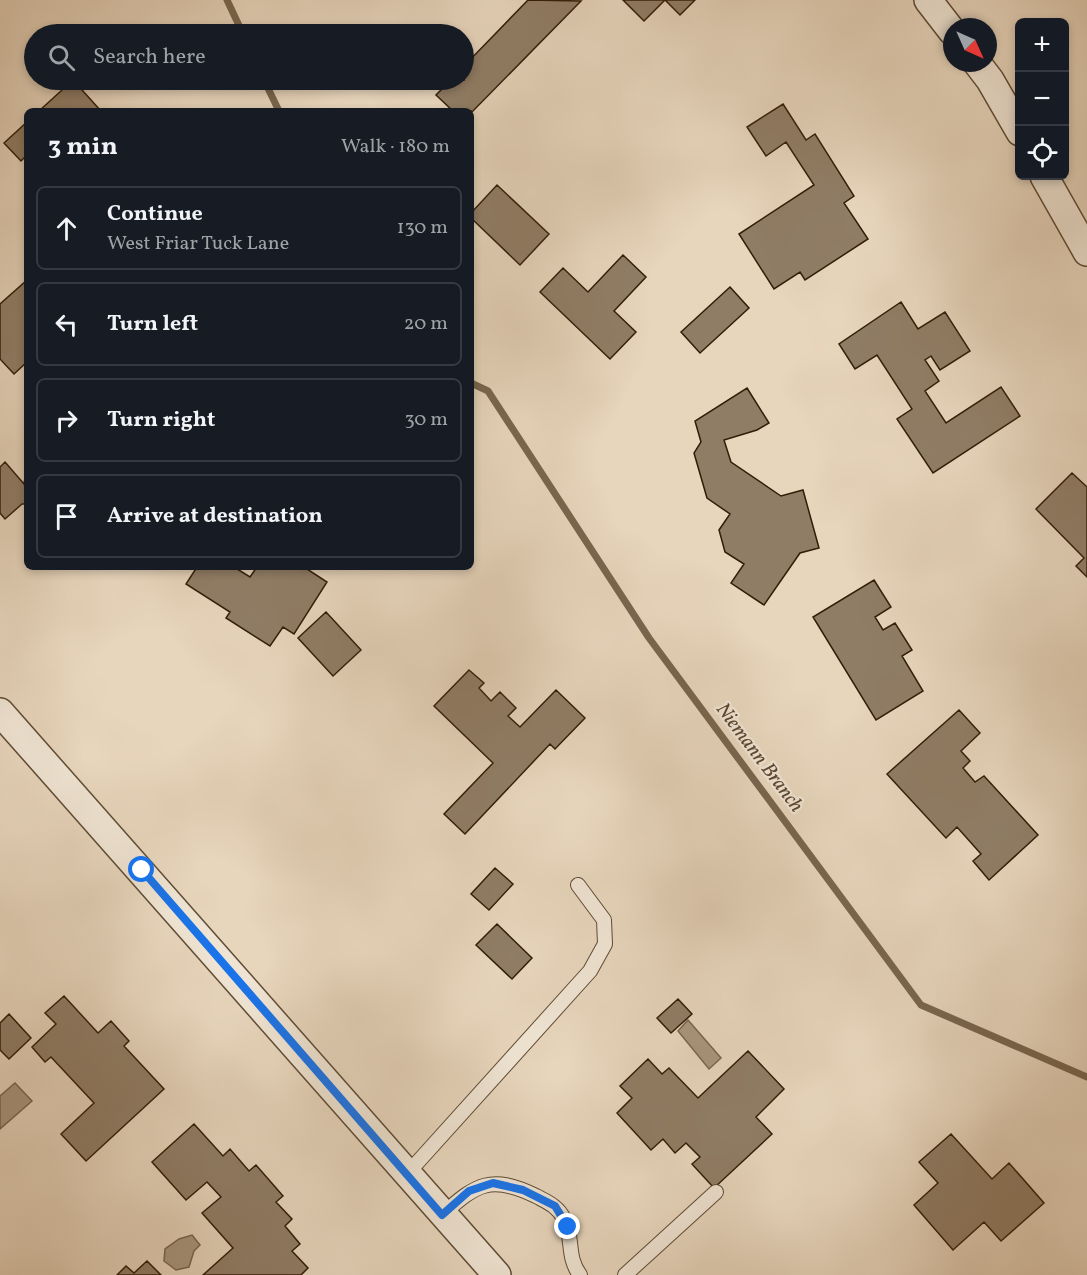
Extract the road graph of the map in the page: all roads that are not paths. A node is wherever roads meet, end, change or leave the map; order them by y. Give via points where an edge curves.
1 (928, 0) edge
2 (943, 19) edge
3 (984, 72) edge
4 (1017, 126) edge
5 (1046, 180) edge
6 (1087, 252) edge
7 (0, 712) edge
8 (578, 885) dead end
9 (406, 1174) junction
10 (716, 1192) dead end
11 (442, 1215) junction
12 (497, 1275) edge
13 (580, 1275) edge
14 (625, 1275) edge

1 - 2 street
3 - 4 street
5 - 6 street
7 - 9 street
8 - 9 lane via 603,920 605,944 590,971
9 - 11 street
10 - 14 lane
11 - 12 street
11 - 13 lane via 469,1191 493,1183 523,1190 555,1206 562,1215 568,1227 572,1263

